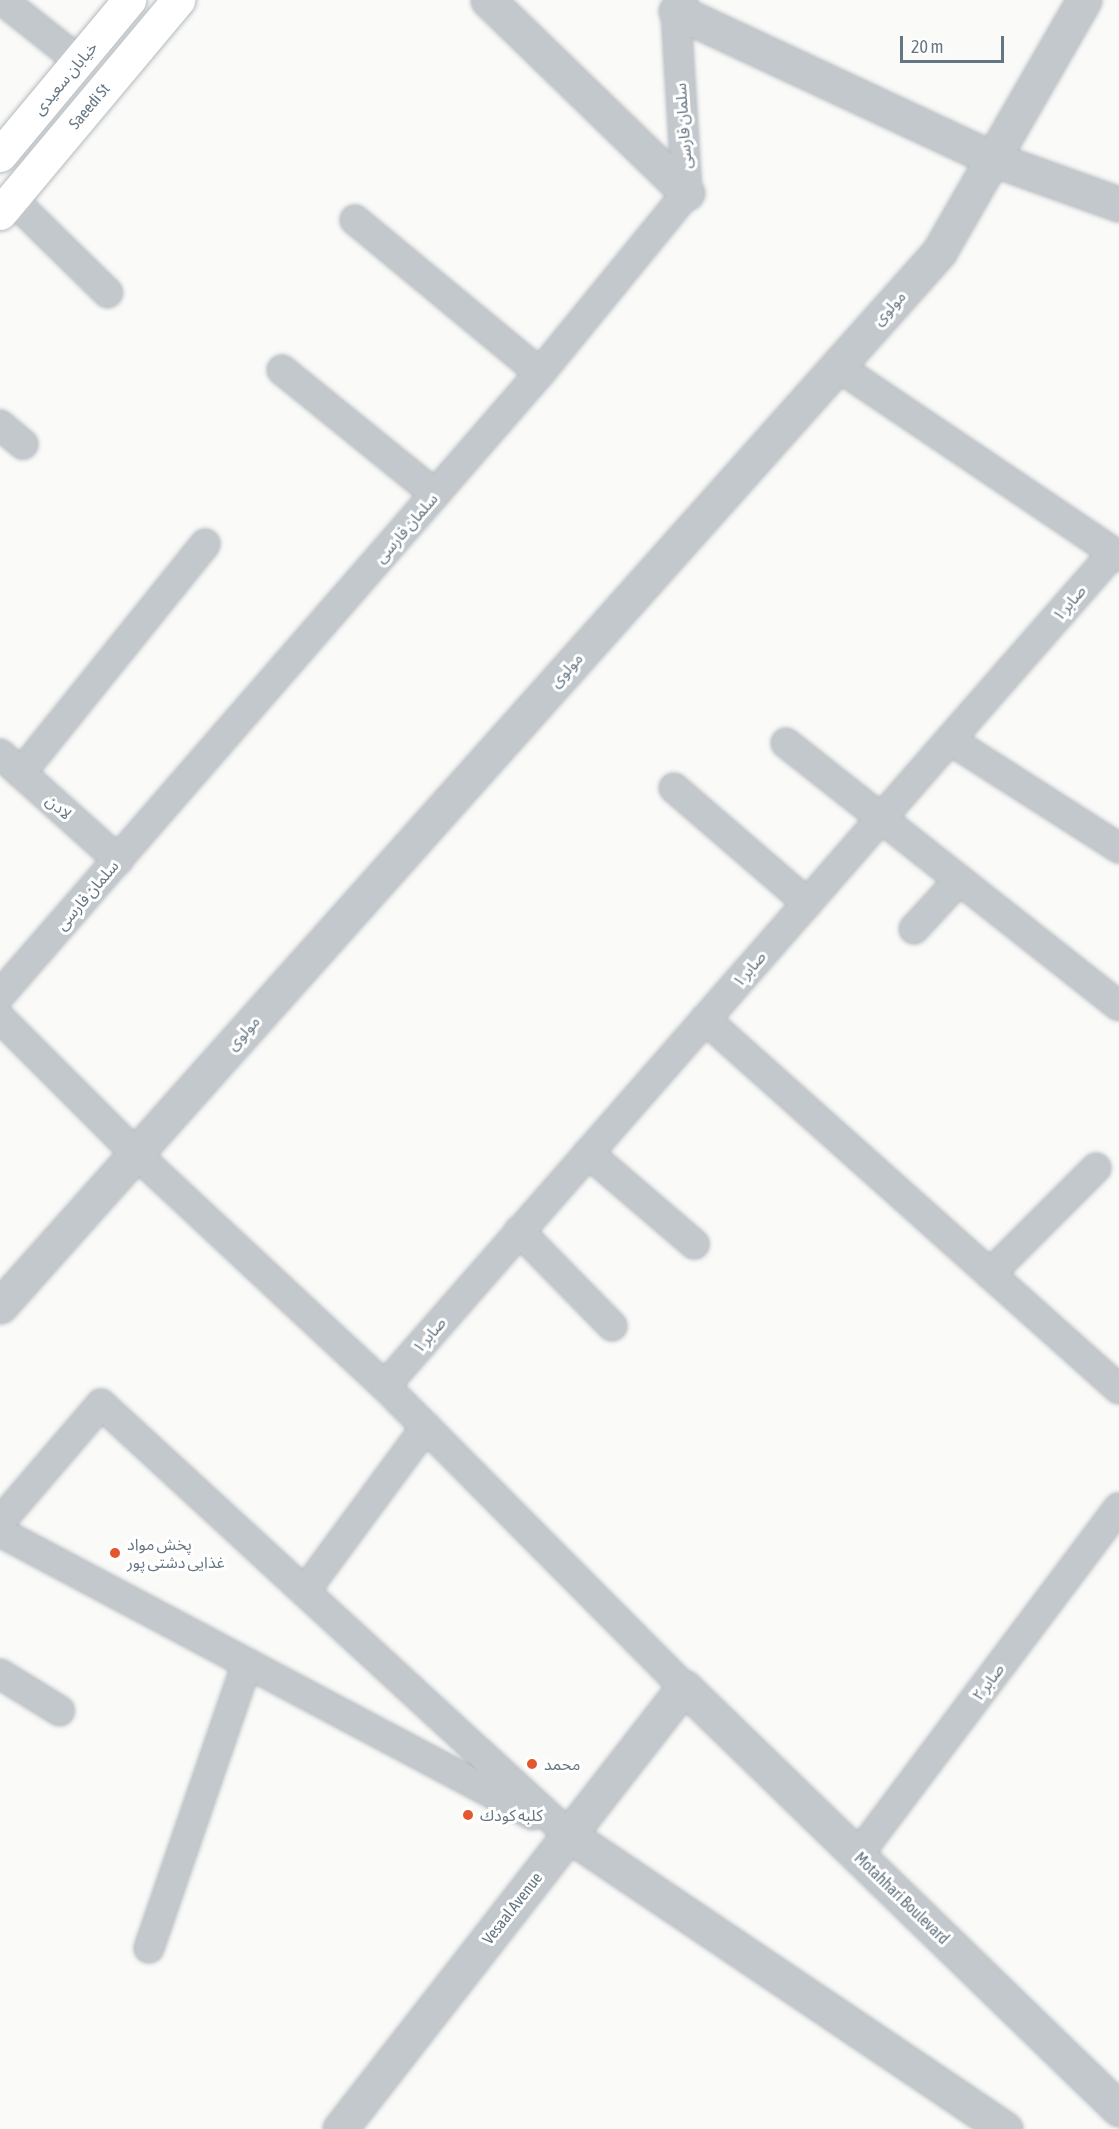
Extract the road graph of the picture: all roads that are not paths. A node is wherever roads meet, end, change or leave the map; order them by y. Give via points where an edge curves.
1 (2, 0) edge
2 (129, 0) edge
3 (178, 0) edge
4 (488, 0) edge
5 (1084, 0) edge
6 (679, 6) edge
7 (79, 61) junction
8 (0, 155) edge
9 (993, 159) junction
10 (687, 193) junction
11 (1119, 204) edge
12 (6, 206) edge
13 (355, 220) dead end
14 (108, 293) dead end
15 (837, 366) junction
16 (282, 370) dead end
17 (540, 373) junction
18 (0, 426) edge
19 (23, 444) dead end
20 (435, 494) junction
21 (205, 544) dead end
22 (1116, 554) edge
23 (950, 740) junction
24 (786, 743) dead end
25 (0, 754) edge
26 (21, 773) junction
27 (674, 788) dead end
28 (882, 819) junction
29 (1119, 848) edge
30 (118, 860) junction
31 (959, 880) junction
32 (807, 903) junction
33 (914, 929) dead end
34 (0, 995) edge
35 (1119, 1006) edge
36 (0, 1018) edge
37 (705, 1019) junction
38 (588, 1153) junction
39 (136, 1154) junction
40 (1096, 1168) dead end
41 (519, 1231) junction
42 (694, 1244) dead end
43 (990, 1274) junction
44 (0, 1306) edge
45 (612, 1326) dead end
46 (385, 1386) junction
47 (1119, 1389) edge
48 (426, 1427) junction
49 (1119, 1508) edge
50 (0, 1522) edge
51 (0, 1532) edge
52 (304, 1591) junction
53 (247, 1663) junction
54 (0, 1674) edge
55 (684, 1687) junction
56 (60, 1711) dead end
57 (570, 1834) junction
58 (858, 1855) junction
59 (149, 1948) dead end
60 (1119, 2109) edge
61 (340, 2129) edge
62 (1005, 2129) edge

1 - 7 street
2 - 7 main road, خیابان سعیدی
3 - 12 main road, Saeedi St
4 - 10 street
5 - 9 street, مولوی
6 - 9 street
6 - 10 street, سلمان فارسی
7 - 8 main road, خیابان سعیدی
9 - 11 street
9 - 15 street, مولوی via 939,252
10 - 17 street, سلمان فارسی
12 - 14 street
13 - 17 street
15 - 22 street
15 - 39 street, مولوی
16 - 20 street
17 - 20 street, سلمان فارسی
18 - 19 street
20 - 30 street, سلمان فارسی
21 - 26 street
22 - 23 street, صابر ۱
23 - 28 street, صابر ۱
23 - 29 street
24 - 28 street
25 - 26 street, لادن
26 - 30 street, لادن
27 - 32 street
28 - 31 street
28 - 32 street, صابر ۱
30 - 34 street, سلمان فارسی
31 - 33 street
31 - 35 street
32 - 37 street, صابر ۱
36 - 39 street
37 - 38 street, صابر ۱
37 - 43 street
38 - 41 street, صابر ۱
38 - 42 street
39 - 44 street, مولوی
39 - 46 street
40 - 43 street
41 - 45 street
41 - 46 street, صابر ۱
43 - 47 street
46 - 48 street
48 - 52 street
48 - 55 street
49 - 58 street, صابر ۲
50 - 52 street via 101,1404
51 - 53 street
52 - 57 street
53 - 57 street
53 - 59 street
54 - 56 street
55 - 57 street, Vesaal Avenue
55 - 58 street, Motahhari Boulevard
57 - 61 street, Vesaal Avenue
57 - 62 street
58 - 60 street, Motahhari Boulevard

